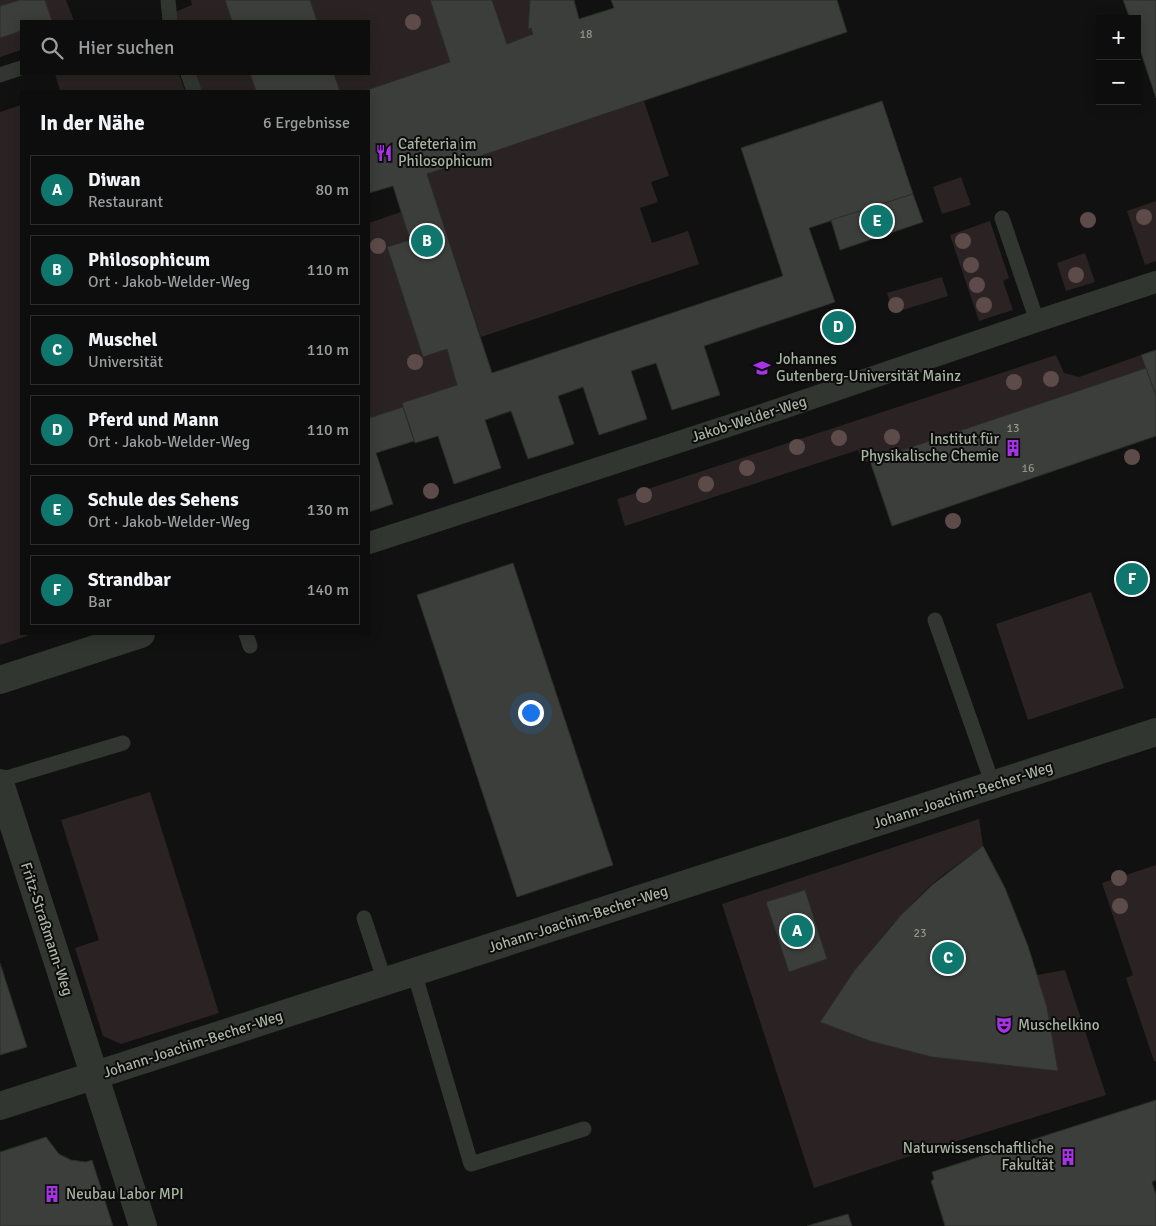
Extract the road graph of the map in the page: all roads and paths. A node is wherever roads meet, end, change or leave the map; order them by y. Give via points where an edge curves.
1 (168, 0) edge
2 (170, 20) edge
3 (20, 68) edge
4 (0, 75) edge
5 (188, 75) edge
6 (194, 90) edge
7 (1002, 218) dead end
8 (1156, 282) edge
9 (1037, 321) junction
10 (370, 543) edge
11 (935, 620) dead end
12 (138, 635) edge
13 (0, 680) edge
14 (1156, 732) edge
15 (123, 743) dead end
16 (0, 781) edge
17 (993, 785) junction
18 (364, 918) dead end
19 (414, 972) junction
20 (385, 982) junction
21 (95, 1076) junction
22 (0, 1106) edge
23 (584, 1129) dead end
24 (143, 1226) edge

1 - 2 lane
3 - 4 lane
5 - 6 lane
7 - 9 lane
8 - 9 street, Jakob-Welder-Weg
9 - 10 street, Jakob-Welder-Weg
11 - 17 lane
12 - 13 street
14 - 17 street, Johann-Joachim-Becher-Weg
15 - 16 lane
16 - 21 street, Fritz-Straßmann-Weg
17 - 19 street, Johann-Joachim-Becher-Weg
18 - 20 lane
19 - 20 street, Johann-Joachim-Becher-Weg
19 - 23 lane via 470,1164
20 - 21 street, Johann-Joachim-Becher-Weg
21 - 22 street, Johann-Joachim-Becher-Weg
21 - 24 street, Fritz-Straßmann-Weg

